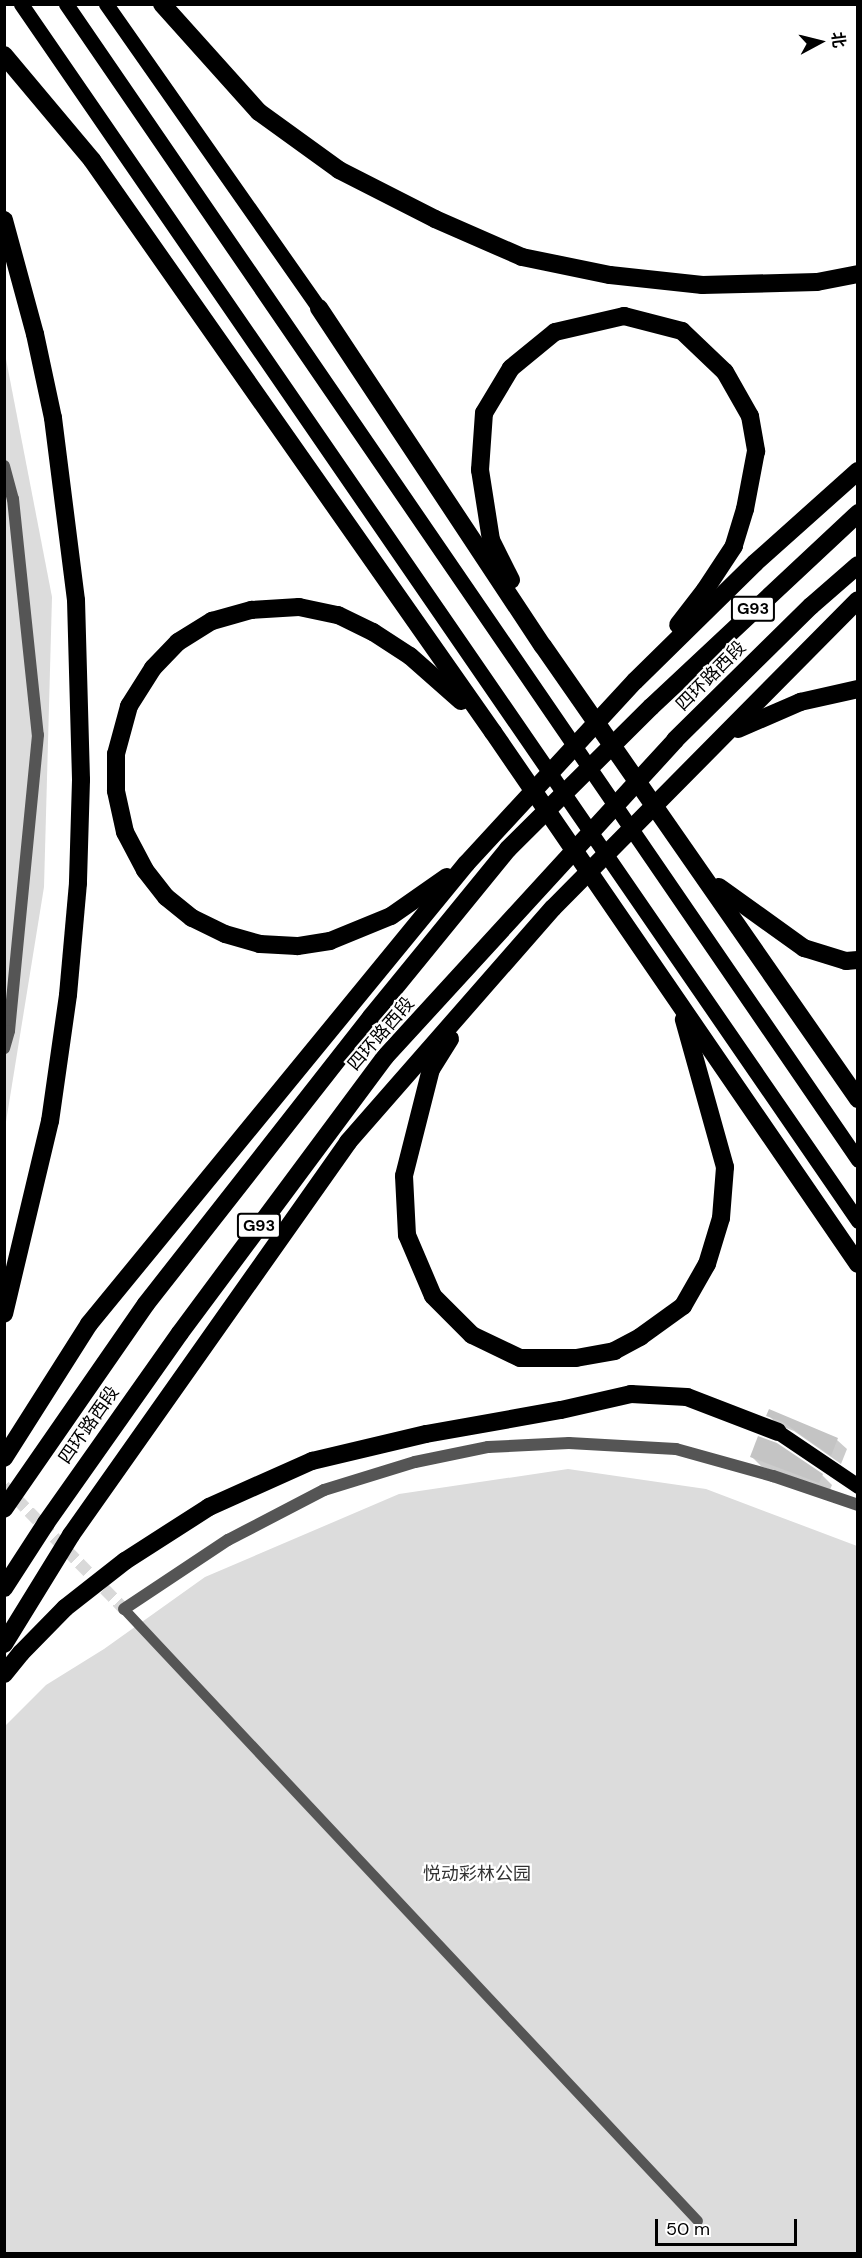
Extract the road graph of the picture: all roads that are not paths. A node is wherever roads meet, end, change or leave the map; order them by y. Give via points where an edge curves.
1 (21, 4) edge
2 (66, 4) edge
3 (106, 4) edge
4 (162, 4) edge
5 (4, 55) edge
6 (4, 220) edge
7 (858, 274) edge
8 (319, 308) joint
9 (4, 466) edge
10 (858, 471) edge
11 (858, 513) edge
12 (858, 565) edge
13 (858, 600) edge
14 (543, 646) junction
15 (635, 681) junction
16 (858, 689) edge
17 (493, 732) junction
18 (725, 735) junction
19 (466, 864) junction
20 (703, 875) junction
21 (858, 960) edge
22 (487, 983) junction
23 (680, 1007) junction
24 (4, 1048) edge
25 (858, 1099) edge
26 (858, 1160) edge
27 (858, 1221) edge
28 (858, 1264) edge
29 (4, 1314) edge
30 (777, 1432) joint
31 (4, 1458) edge
32 (858, 1486) edge
33 (858, 1506) edge
34 (4, 1509) edge
35 (4, 1588) edge
36 (124, 1609) joint
37 (4, 1644) edge
38 (4, 1674) edge
39 (698, 2221) dead end

1 - 27 main road
2 - 26 main road
3 - 8 main road
4 - 7 highway via 259,112 339,170 435,219 522,257 610,275 702,285 817,282
5 - 17 highway via 92,160
6 - 29 highway via 35,334 56,439 76,600 81,780 78,883 68,995 50,1121
8 - 14 highway
9 - 24 street via 13,499 38,735 9,1031
10 - 15 highway via 755,563
11 - 34 highway, 四环路西段 / G93 via 651,707 508,849 146,1304
12 - 35 highway, 四环路西段 / G93 via 675,740 385,1057 180,1333
13 - 18 highway
14 - 15 highway via 491,540 480,470 484,413 511,368 555,332 624,316 682,332 725,372 750,416 756,451 734,546
14 - 20 highway
15 - 19 highway
16 - 18 highway via 800,702
17 - 19 highway via 443,683 373,632 338,615 299,607 251,610 212,621 178,642 153,668 129,706 116,754 116,791 125,832 145,870 166,897 192,918 225,934 260,944 297,946 330,940 391,916
17 - 23 highway
18 - 22 highway via 553,908
19 - 31 highway via 89,1324
20 - 21 highway via 804,948 846,961
20 - 25 highway
22 - 23 highway via 431,1069 404,1176 407,1235 433,1296 472,1335 520,1358 576,1358 614,1352 683,1306 708,1264 721,1218 725,1167
22 - 37 highway via 348,1142 71,1534
23 - 28 highway
30 - 32 main road
30 - 38 highway via 687,1397 631,1394 312,1461 208,1507 125,1561 65,1608
33 - 36 street via 773,1476 676,1449 569,1443 488,1447 415,1462 324,1490 228,1540
36 - 39 lane

